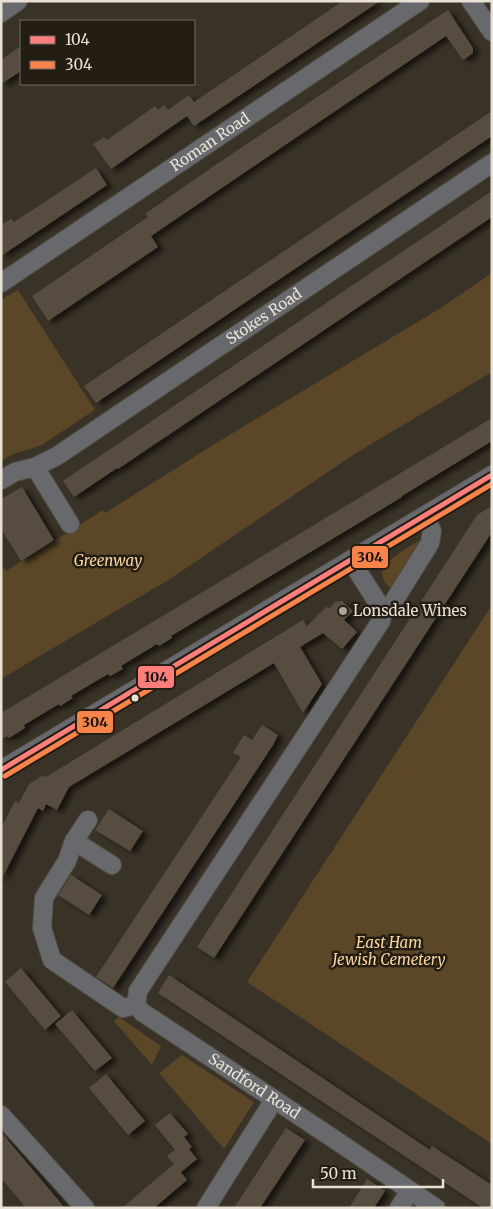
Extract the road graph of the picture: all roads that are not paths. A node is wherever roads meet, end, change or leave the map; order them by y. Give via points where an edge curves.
1 (18, 1) edge
2 (420, 1) edge
3 (471, 1) edge
4 (1, 12) edge
5 (492, 32) edge
6 (492, 163) edge
7 (1, 283) edge
8 (35, 467) junction
9 (492, 475) edge
10 (1, 480) edge
11 (425, 516) junction
12 (70, 524) dead end
13 (351, 561) junction
14 (382, 612) junction
15 (1, 770) edge
16 (88, 820) dead end
17 (74, 841) junction
18 (112, 865) dead end
19 (136, 1005) junction
20 (274, 1100) junction
21 (1, 1115) edge
22 (410, 1190) junction
23 (85, 1208) edge
24 (206, 1208) edge
25 (399, 1208) edge
26 (436, 1208) edge

1 - 4 street
2 - 7 street, Roman Road
3 - 5 street
6 - 8 street, Stokes Road via 63,452
8 - 10 street, Stokes Road
8 - 12 street
9 - 11 street
11 - 13 street
11 - 14 street via 432,531 430,543 392,604
13 - 14 street
13 - 15 street
14 - 19 street via 381,621 138,991
16 - 17 street
17 - 18 street
17 - 19 street via 67,861 44,898 42,928 45,942 52,960 122,1008
19 - 20 street, Sandford Road
20 - 22 street, Sandford Road
20 - 24 street
21 - 23 street
22 - 25 street
22 - 26 street, Sandford Road

